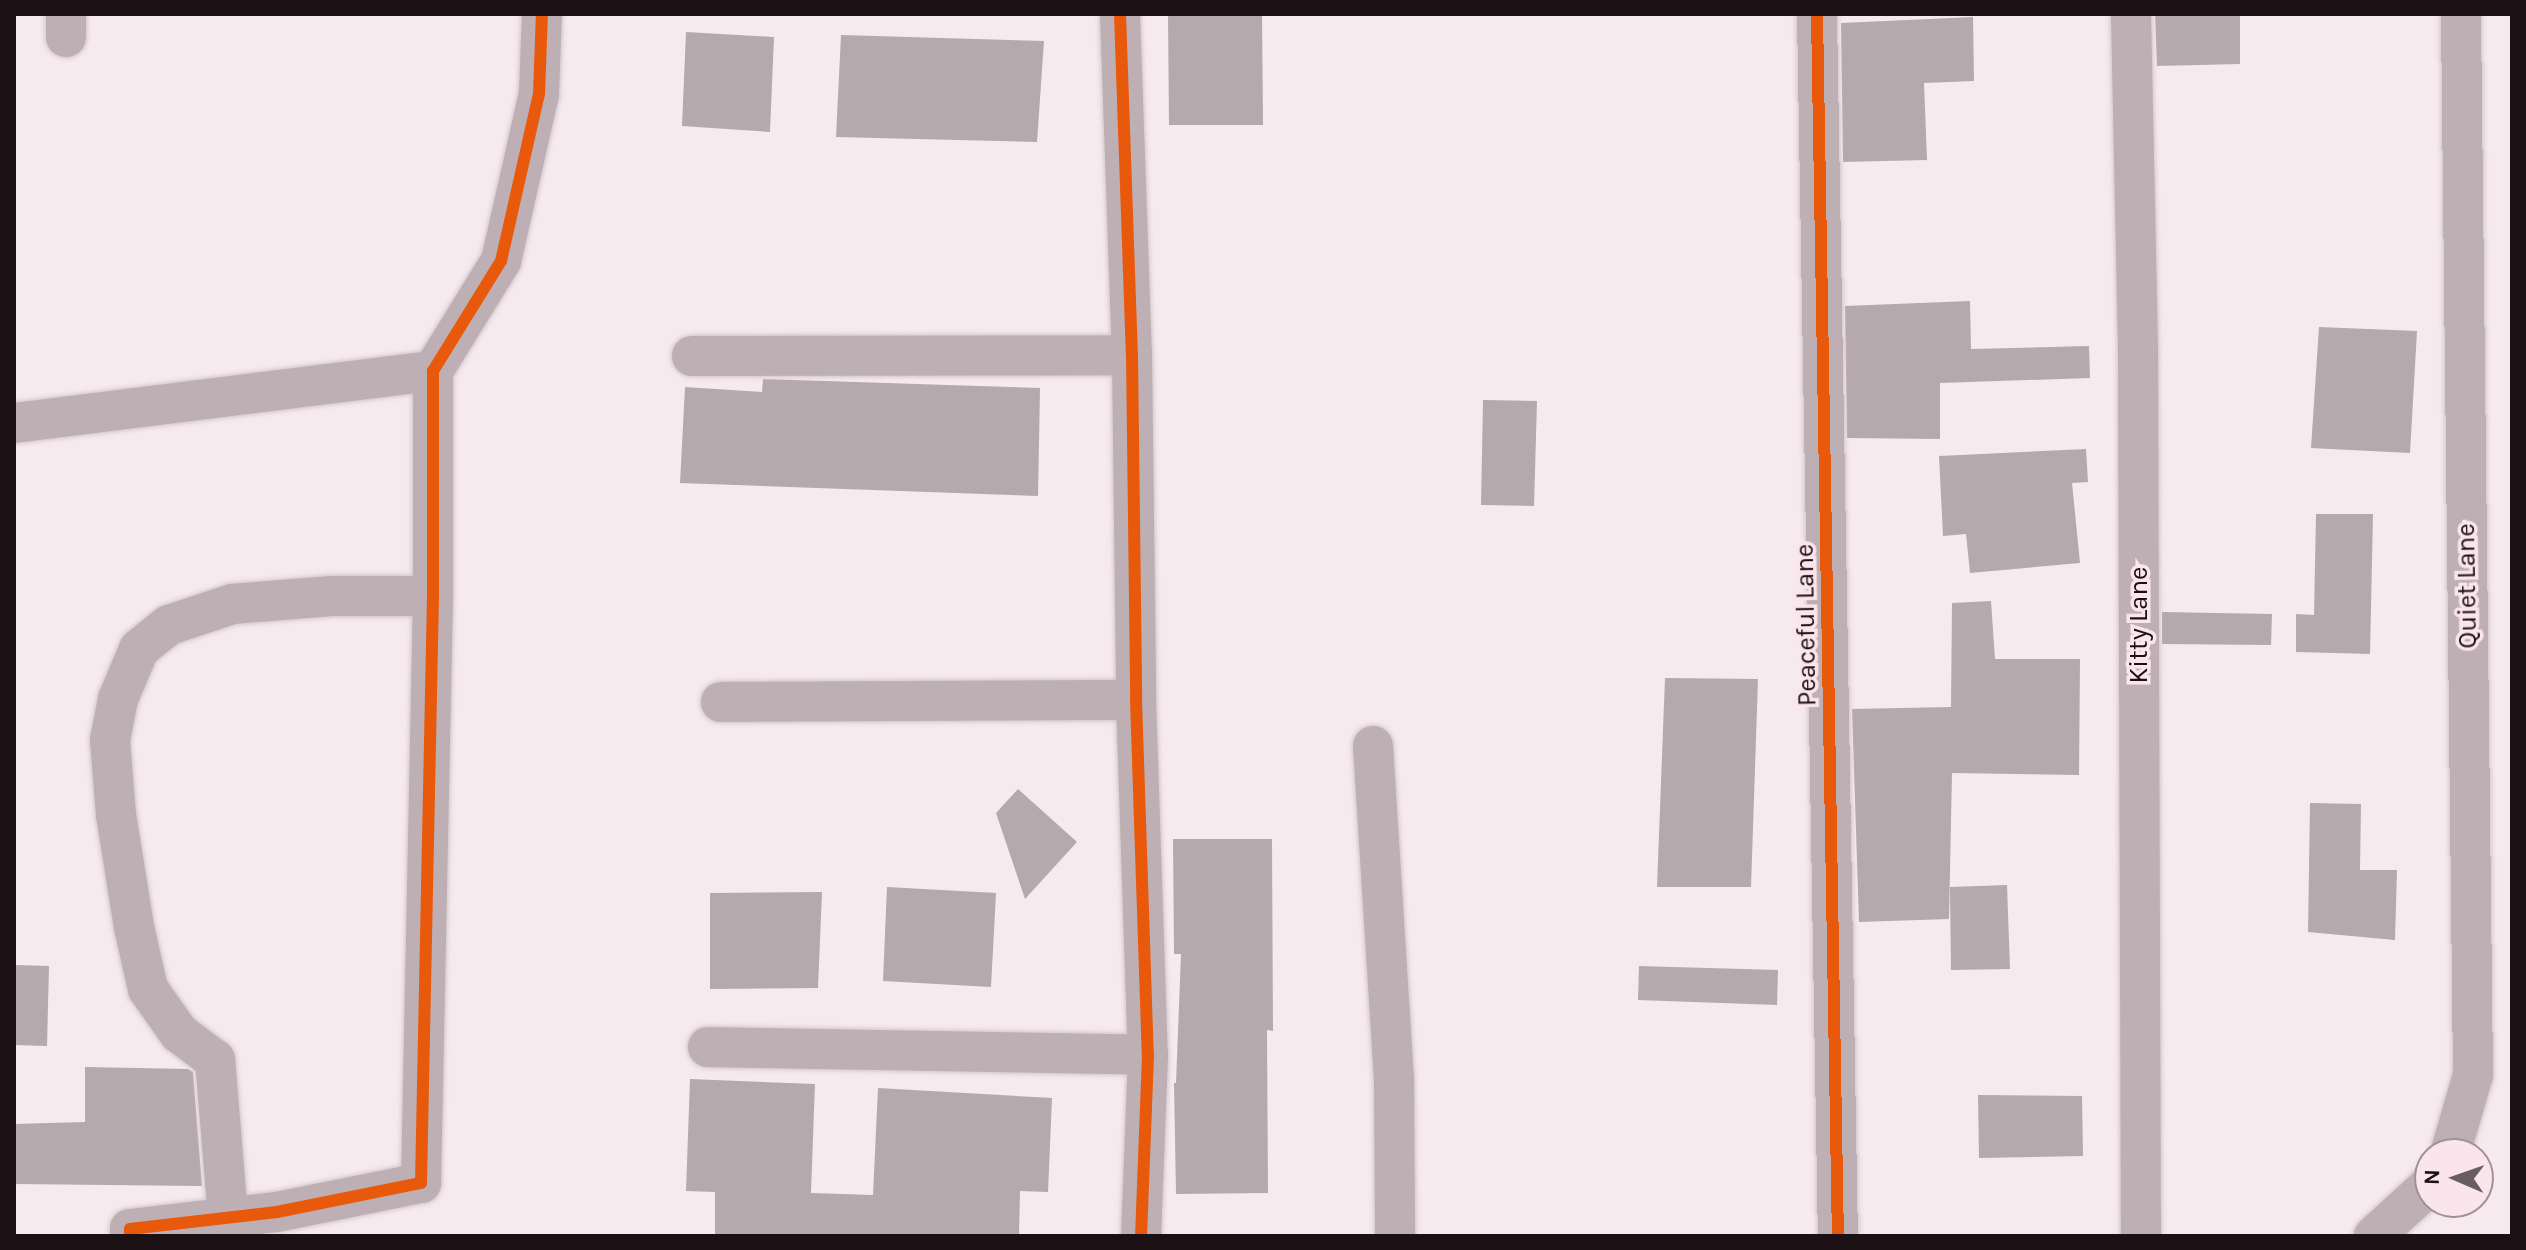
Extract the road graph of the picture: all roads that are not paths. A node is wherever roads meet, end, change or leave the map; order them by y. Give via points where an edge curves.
1 (542, 14) edge
2 (1120, 14) edge
3 (1817, 14) edge
4 (2131, 14) edge
5 (2461, 14) edge
6 (1132, 355) junction
7 (692, 356) dead end
8 (433, 371) junction
9 (14, 423) edge
10 (433, 596) junction
11 (1136, 700) junction
12 (721, 702) dead end
13 (1373, 746) dead end
14 (708, 1047) dead end
15 (1148, 1055) junction
16 (2455, 1138) edge
17 (2414, 1200) edge
18 (228, 1217) junction
19 (130, 1236) edge
20 (1141, 1236) edge
21 (1395, 1236) edge
22 (1838, 1236) edge
23 (2141, 1236) edge
24 (2374, 1236) edge

1 - 8 street via 539,94 501,261
2 - 6 street
3 - 22 street, Peaceful Lane
4 - 23 street, Kitty Lane via 2138,350
5 - 16 street, Quiet Lane via 2473,1075
6 - 7 street
6 - 11 street
8 - 9 street
8 - 10 street
10 - 18 street via 421,1183
10 - 18 street via 332,596 232,604 169,625 139,649 118,699 110,740 134,927 148,989 179,1033 215,1060
11 - 12 street
11 - 15 street
13 - 21 street via 1394,1079
14 - 15 street
15 - 20 street
17 - 24 street
18 - 19 street via 130,1229

